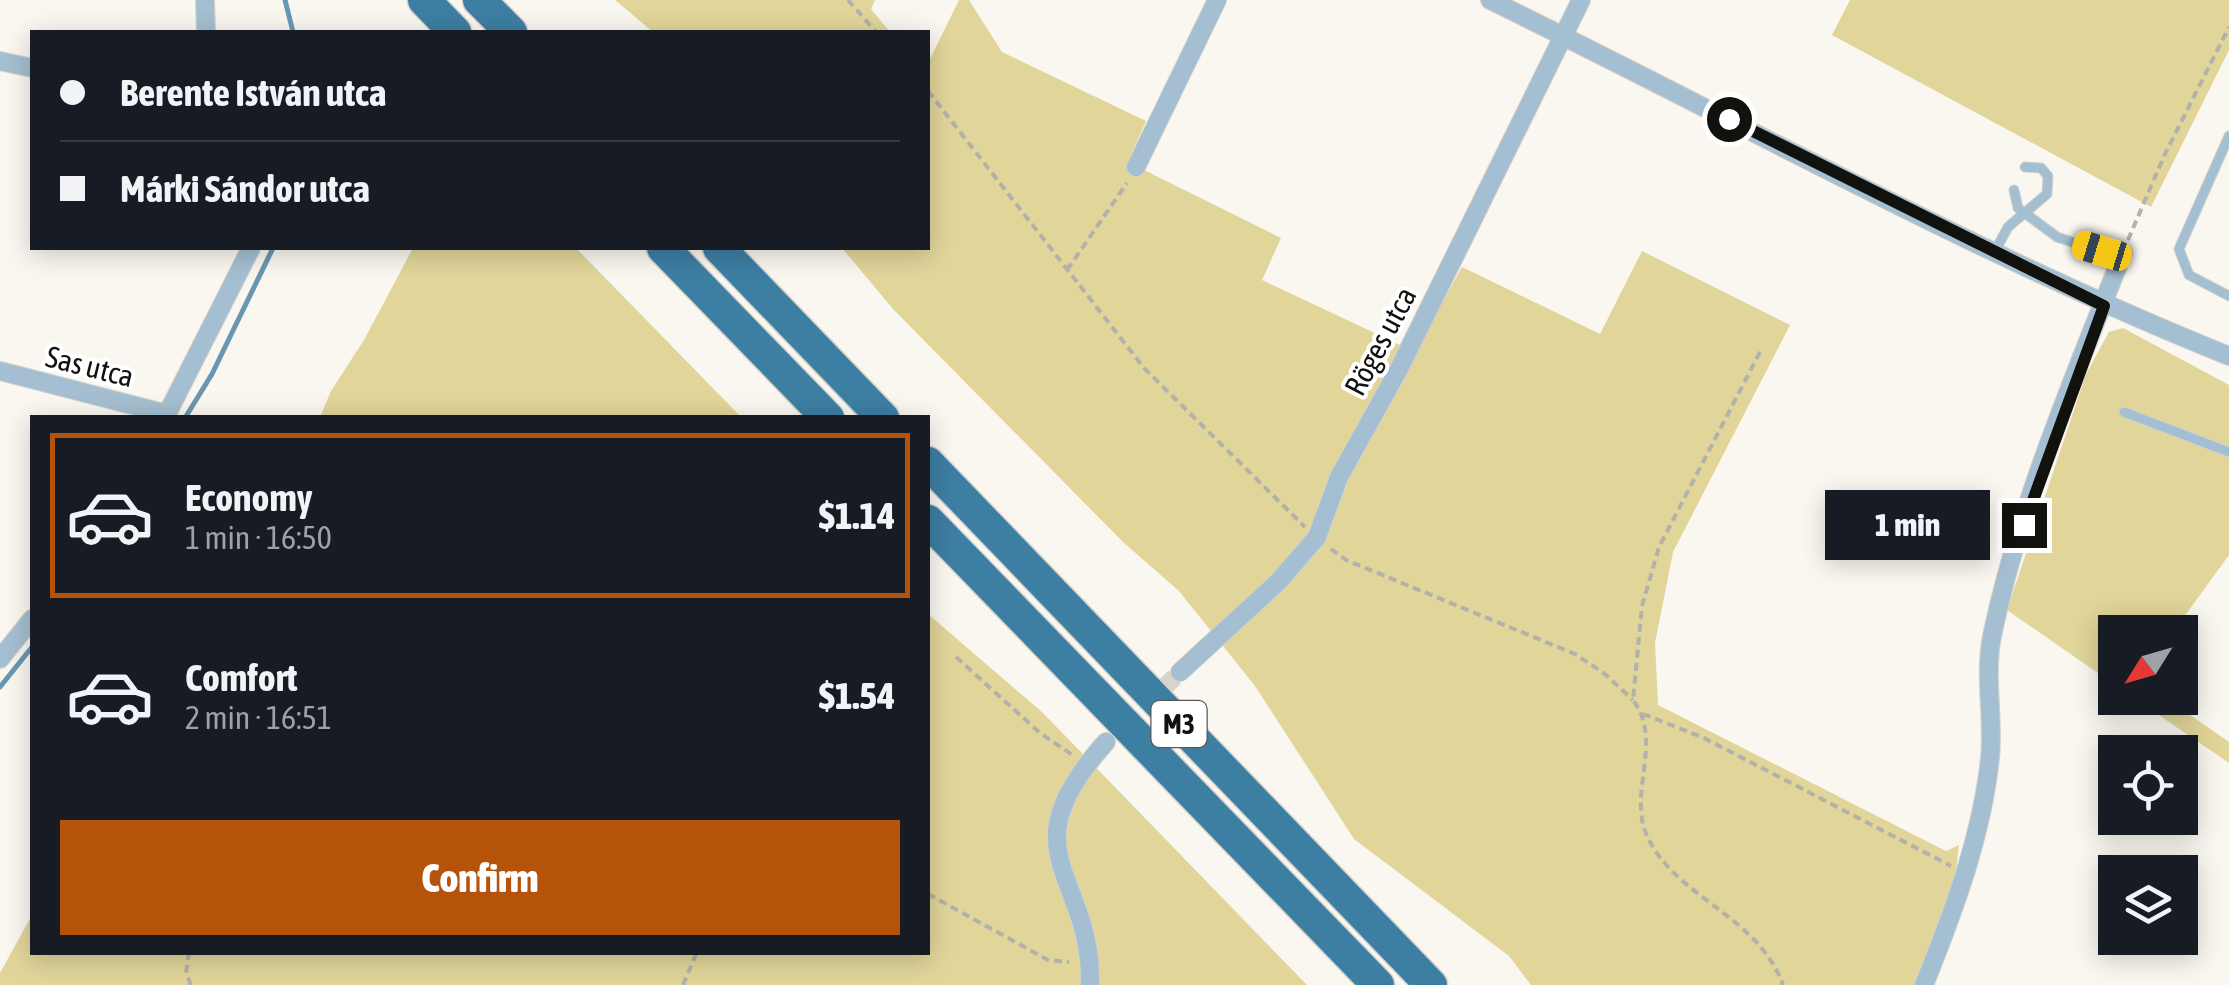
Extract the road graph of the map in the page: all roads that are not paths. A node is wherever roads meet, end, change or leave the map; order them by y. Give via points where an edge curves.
1 (204, 0) edge
2 (424, 0) edge
3 (479, 0) edge
4 (1218, 0) edge
5 (1490, 0) edge
6 (1581, 0) edge
7 (206, 30) edge
8 (453, 30) edge
9 (508, 30) edge
10 (1564, 36) junction
11 (0, 61) edge
12 (30, 68) edge
13 (2229, 136) edge
14 (1136, 167) road end
15 (2025, 167) dead end
16 (2014, 190) dead end
17 (2024, 214) junction
18 (250, 250) edge
19 (665, 250) edge
20 (721, 250) edge
21 (1994, 253) junction
22 (2122, 256) joint
23 (2229, 296) edge
24 (2104, 306) junction
25 (2229, 356) edge
26 (0, 372) edge
27 (2124, 412) dead end
28 (162, 415) edge
29 (167, 415) edge
30 (825, 415) edge
31 (880, 415) edge
32 (2229, 452) edge
33 (930, 465) edge
34 (930, 522) edge
35 (30, 622) edge
36 (0, 660) edge
37 (1180, 672) tunnel mouth
38 (1106, 742) tunnel mouth
39 (1090, 985) edge
40 (1378, 985) edge
41 (1431, 985) edge
42 (1924, 985) edge

1 - 7 street
2 - 8 highway
3 - 9 highway
4 - 14 street
5 - 10 street
6 - 10 street, Röges utca
10 - 21 street
10 - 37 street, Röges utca via 1339,477 1318,537
11 - 12 street
13 - 23 lane via 2179,249 2190,275
15 - 17 lane via 2042,168 2050,185 2044,200
16 - 17 lane
17 - 21 lane
17 - 22 lane via 2057,237
18 - 29 street
19 - 30 highway
20 - 31 highway
21 - 24 street
22 - 24 street
24 - 25 street
24 - 42 street via 2032,494 1991,639 1989,766 1964,872
26 - 28 street, Sas utca
27 - 32 lane
33 - 41 highway, M3
34 - 40 highway, M3
35 - 36 street
38 - 39 street via 1060,808 1057,835

